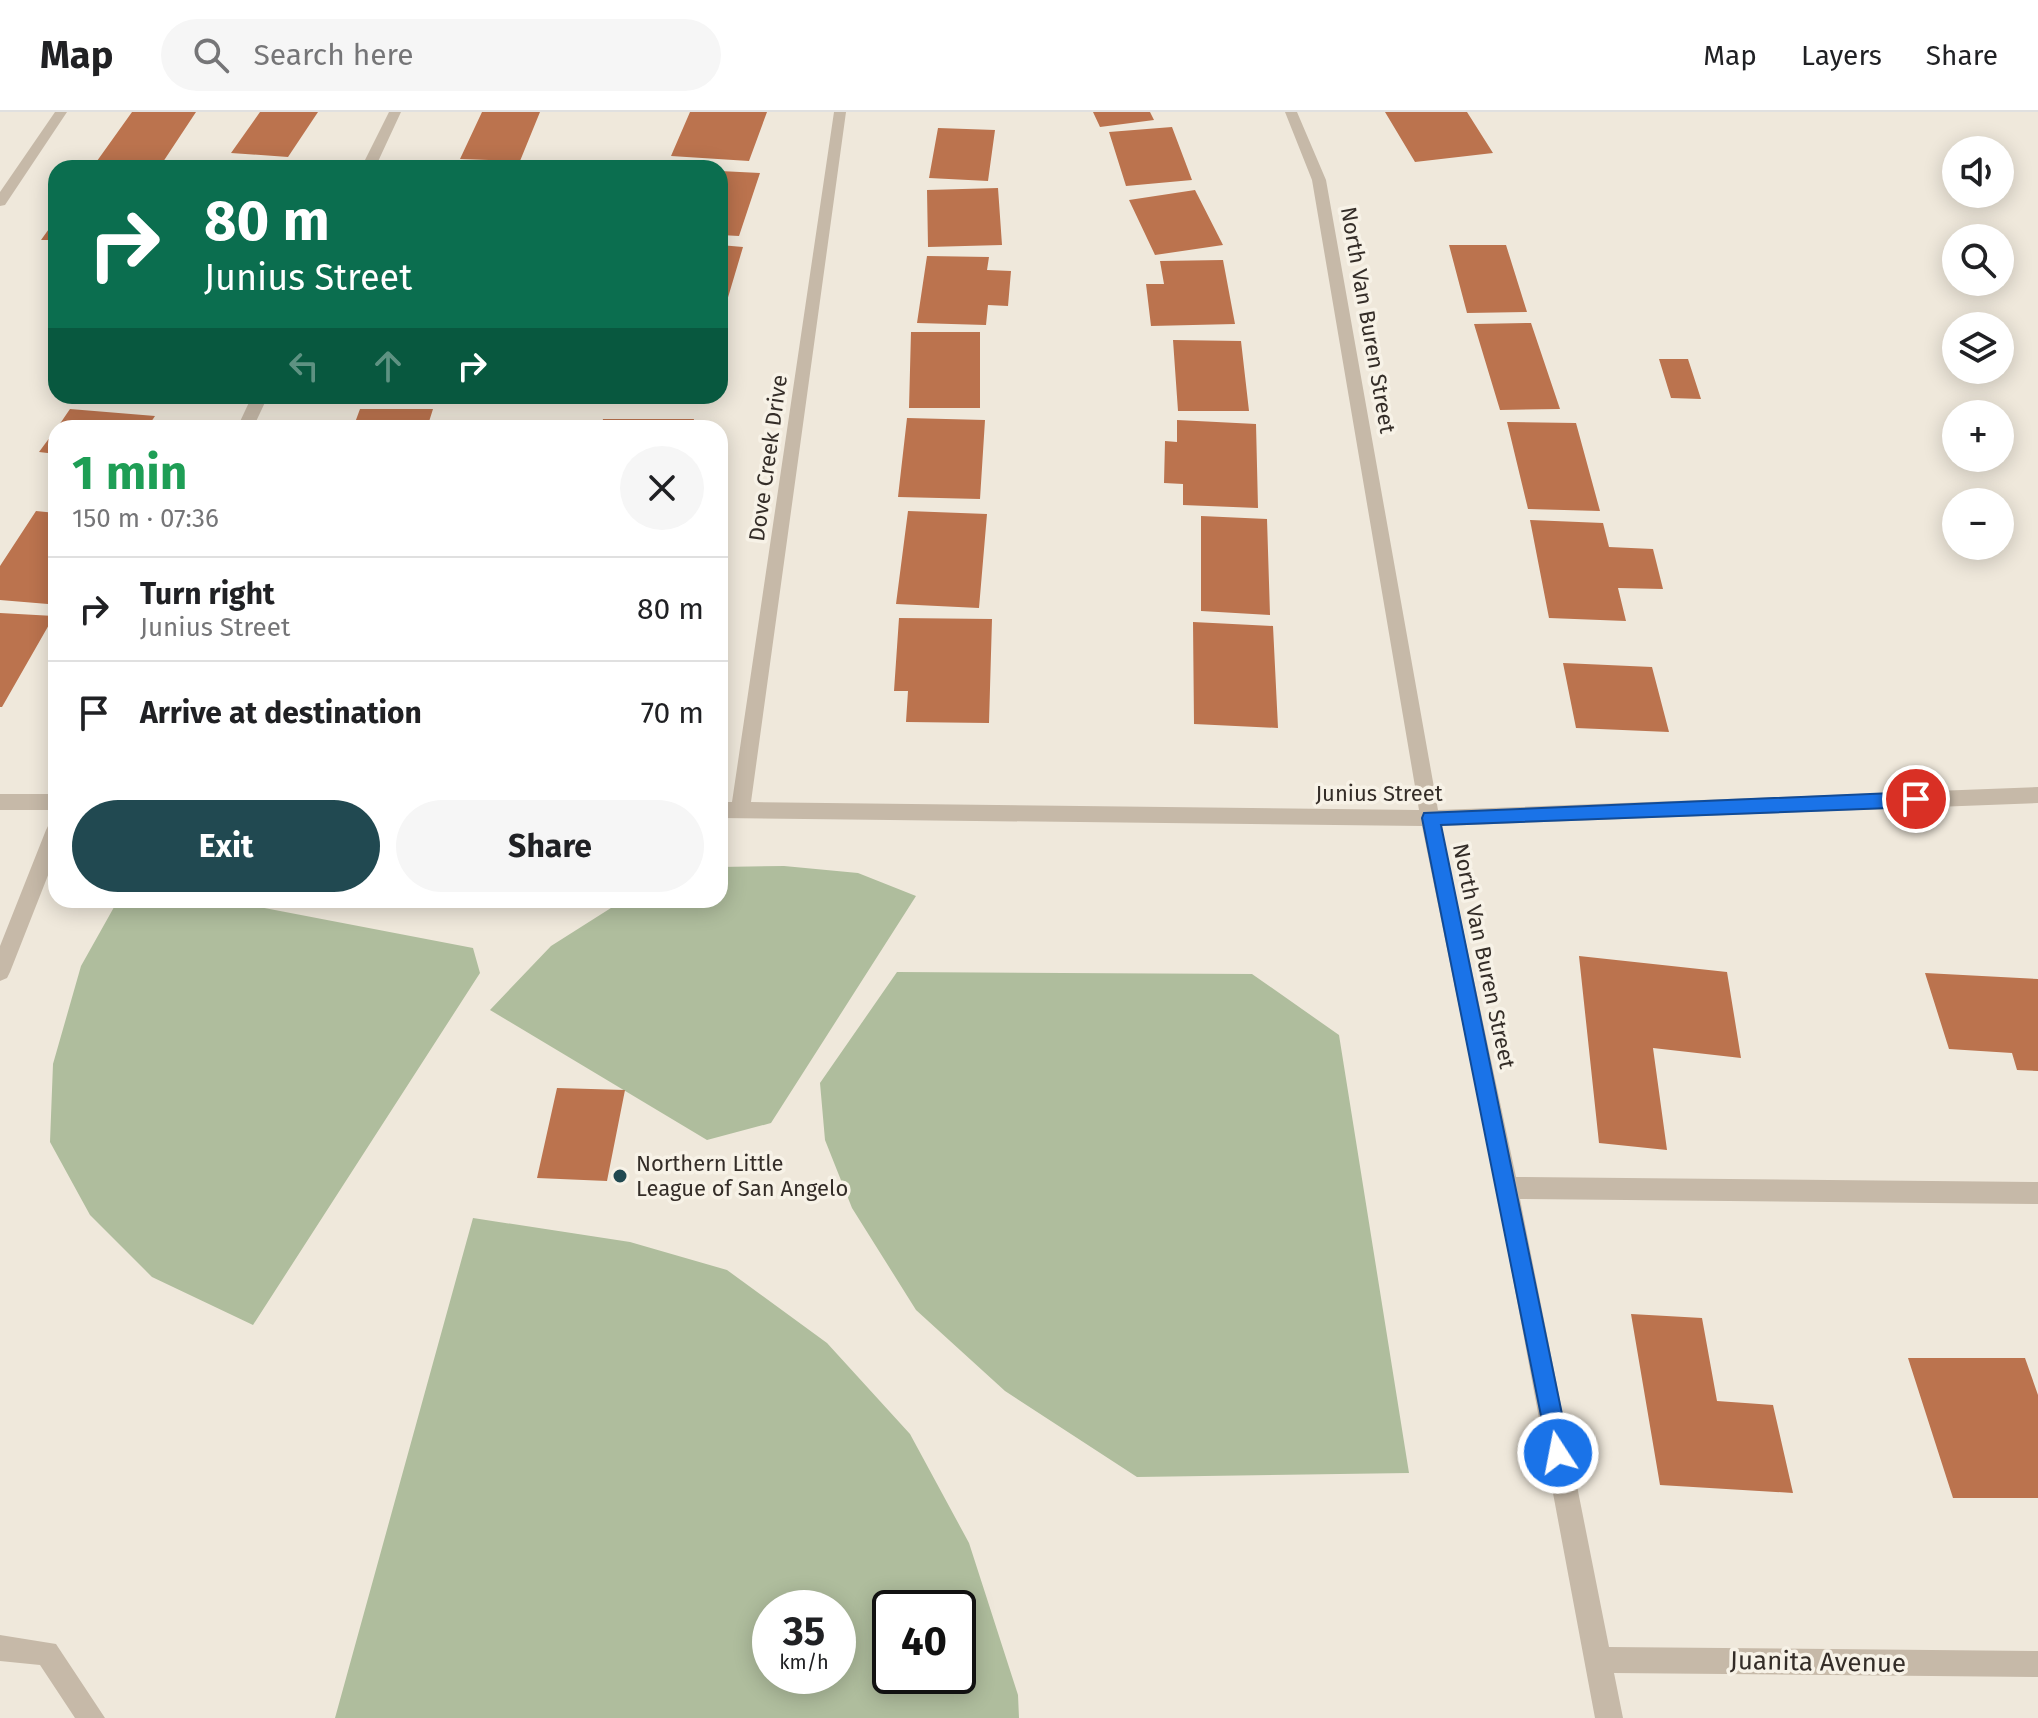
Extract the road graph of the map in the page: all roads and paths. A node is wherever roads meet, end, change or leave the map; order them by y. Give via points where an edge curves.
1 (61, 112) edge
2 (395, 112) edge
3 (840, 112) edge
4 (1291, 112) edge
5 (372, 160) edge
6 (0, 202) edge
7 (2038, 795) edge
8 (0, 802) edge
9 (48, 802) edge
10 (730, 810) edge
11 (1430, 818) junction
12 (48, 850) edge
13 (0, 972) edge
14 (1507, 1188) junction
15 (2038, 1193) edge
16 (0, 1648) edge
17 (1598, 1660) junction
18 (2038, 1664) edge
19 (91, 1718) edge
20 (1609, 1718) edge

1 - 6 street
2 - 5 street
3 - 10 street, Dove Creek Drive
4 - 11 street, North Van Buren Street via 1319,180
7 - 11 street, Junius Street
8 - 9 street
10 - 11 street, Junius Street
11 - 14 street, North Van Buren Street
12 - 13 street
14 - 15 street
14 - 17 street, North Van Buren Street
16 - 19 street via 47,1653
17 - 18 street, Juanita Avenue
17 - 20 street, North Van Buren Street

